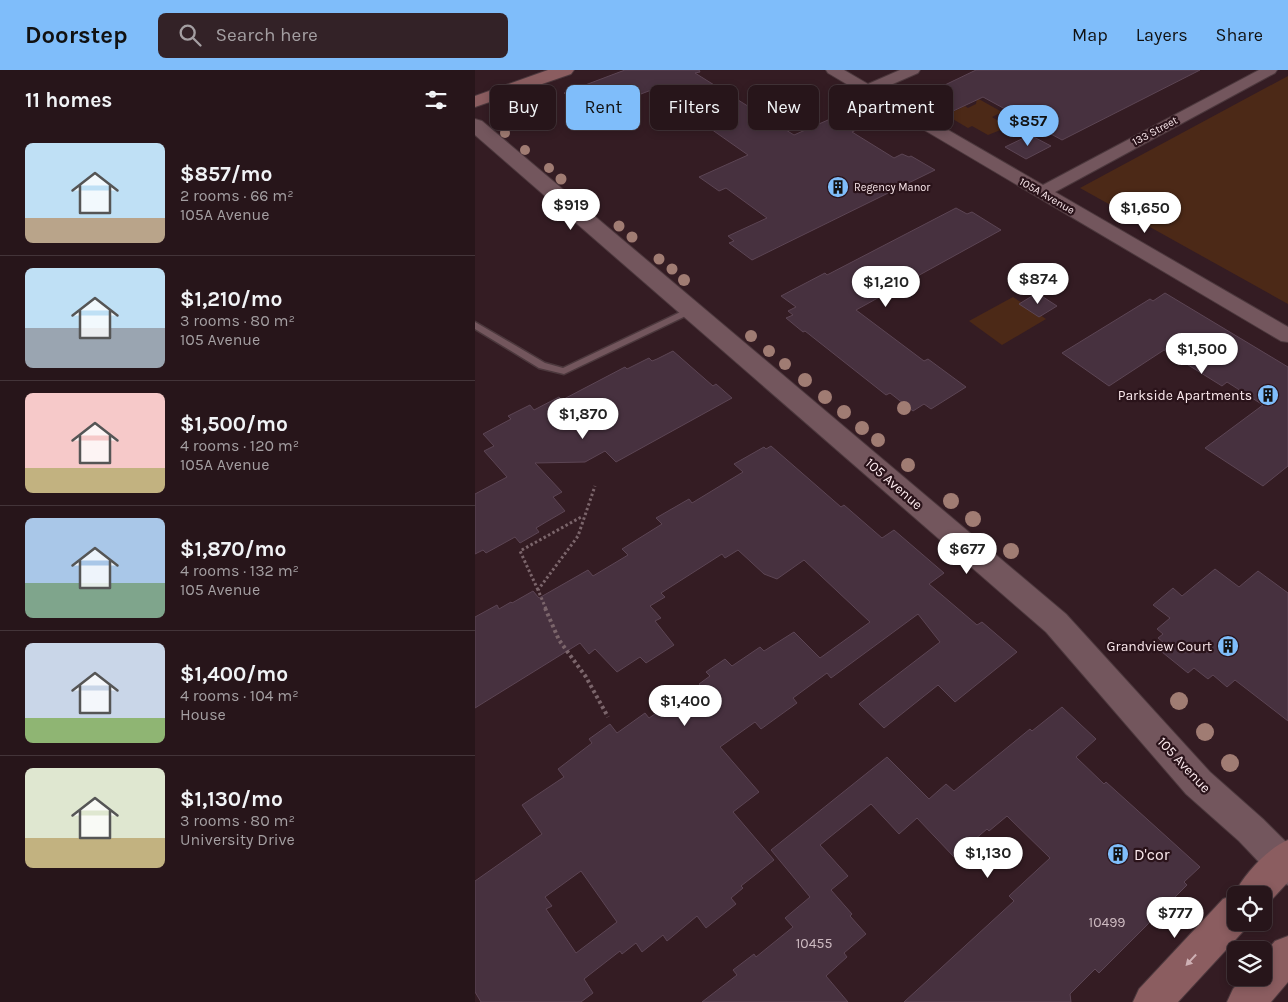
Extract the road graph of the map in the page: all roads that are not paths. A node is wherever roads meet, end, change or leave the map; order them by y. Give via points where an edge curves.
1 (565, 70) edge
2 (833, 70) edge
3 (913, 70) edge
4 (1270, 70) edge
5 (858, 85) edge
6 (878, 85) edge
7 (475, 102) edge
8 (475, 126) edge
9 (935, 130) edge
10 (1041, 193) junction
11 (691, 310) junction
12 (475, 325) edge
13 (1288, 336) edge
14 (1286, 862) edge
15 (1261, 886) edge
16 (1227, 922) edge
17 (1288, 954) edge
18 (1152, 1002) edge
19 (1246, 1002) edge

1 - 7 main road
2 - 5 street, 105A Avenue
3 - 6 street
4 - 10 street, 133 Street
8 - 11 street, 105 Avenue
9 - 10 street, 105A Avenue
10 - 13 street, 105A Avenue
11 - 12 lane via 563,371 542,366
11 - 14 street, 105 Avenue via 1056,623 1198,783
14 - 15 main road
16 -> 18 main road
17 - 19 main road

